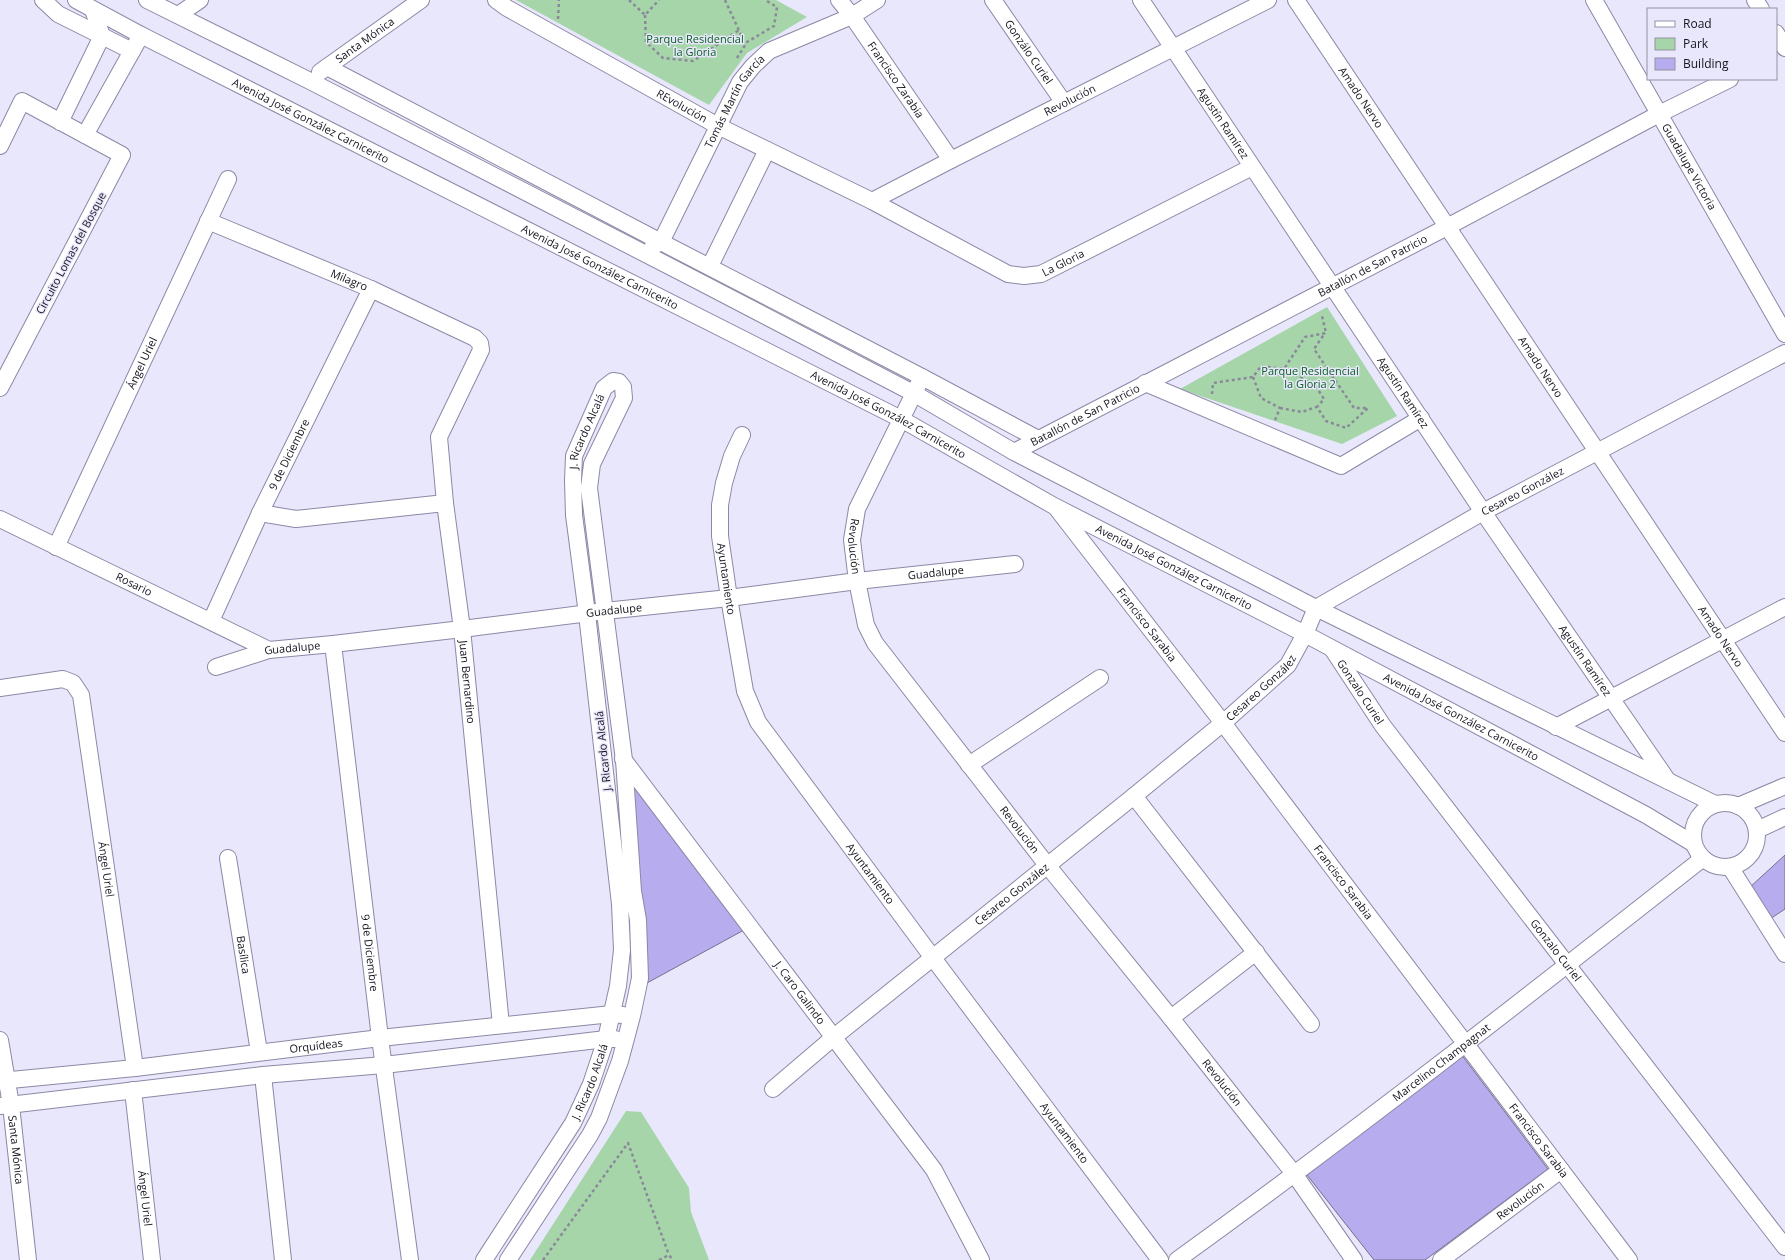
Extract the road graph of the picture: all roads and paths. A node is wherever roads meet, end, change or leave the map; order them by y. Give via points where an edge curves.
1 (43, 0) edge
2 (76, 0) edge
3 (147, 0) edge
4 (200, 0) edge
5 (421, 0) edge
6 (496, 0) edge
7 (559, 0) edge
8 (629, 0) edge
9 (659, 0) edge
10 (725, 0) edge
11 (765, 0) edge
12 (839, 0) edge
13 (877, 0) edge
14 (993, 0) edge
15 (1141, 0) edge
16 (1268, 0) edge
17 (1296, 0) edge
18 (1594, 0) edge
19 (93, 10) junction
20 (178, 15) junction
21 (645, 16) junction
22 (852, 16) junction
23 (558, 23) dead end
24 (738, 30) junction
25 (141, 35) junction
26 (1777, 35) edge
27 (102, 36) junction
28 (742, 37) dead end
29 (1173, 47) junction
30 (1785, 48) edge
31 (132, 51) junction
32 (735, 61) dead end
33 (327, 67) junction
34 (1728, 80) edge
35 (310, 81) junction
36 (1064, 103) junction
37 (1659, 114) junction
38 (60, 122) junction
39 (718, 126) junction
40 (85, 135) junction
41 (0, 146) edge
42 (767, 150) junction
43 (951, 160) junction
44 (1252, 167) junction
45 (228, 179) dead end
46 (872, 201) junction
47 (208, 221) junction
48 (1447, 227) junction
49 (661, 242) junction
50 (641, 252) junction
51 (710, 266) junction
52 (1333, 285) junction
53 (371, 289) junction
54 (1322, 316) dead end
55 (1326, 333) junction
56 (1785, 334) edge
57 (482, 350) joint
58 (1785, 353) edge
59 (1284, 369) junction
60 (922, 377) junction
61 (1253, 377) junction
62 (1145, 383) junction
63 (0, 388) edge
64 (915, 394) junction
65 (1211, 399) dead end
66 (1317, 407) junction
67 (1280, 408) junction
68 (1421, 418) junction
69 (901, 419) junction
70 (1274, 421) dead end
71 (742, 435) dead end
72 (1038, 439) junction
73 (1014, 452) junction
74 (1596, 452) junction
75 (445, 503) junction
76 (1054, 506) junction
77 (1483, 512) junction
78 (260, 513) junction
79 (0, 518) edge
80 (56, 547) junction
81 (1015, 564) dead end
82 (857, 581) junction
83 (729, 598) junction
84 (1785, 607) edge
85 (1316, 608) junction
86 (605, 611) junction
87 (587, 614) junction
88 (211, 622) junction
89 (462, 629) junction
90 (1305, 634) junction
91 (1722, 639) junction
92 (333, 644) junction
93 (1332, 649) junction
94 (269, 650) junction
95 (216, 667) dead end
96 (1100, 678) dead end
97 (0, 688) edge
98 (1611, 698) junction
99 (1223, 723) junction
100 (1556, 727) junction
101 (1785, 733) edge
102 (602, 736) junction
103 (624, 760) junction
104 (969, 765) junction
105 (1668, 782) junction
106 (1785, 786) edge
107 (1134, 796) junction
108 (1715, 804) junction
109 (1738, 806) junction
110 (1785, 817) edge
111 (1757, 830) junction
112 (1694, 844) junction
113 (228, 858) dead end
114 (1702, 859) junction
115 (1047, 865) junction
116 (1730, 868) junction
117 (1256, 952) junction
118 (1785, 954) edge
119 (933, 958) junction
120 (1567, 966) junction
121 (612, 1014) junction
122 (632, 1016) junction
123 (1170, 1018) junction
124 (1311, 1024) dead end
125 (501, 1025) junction
126 (834, 1037) junction
127 (380, 1038) junction
128 (606, 1039) junction
129 (0, 1040) edge
130 (625, 1040) junction
131 (1466, 1043) junction
132 (259, 1052) junction
133 (384, 1065) junction
134 (136, 1068) junction
135 (263, 1075) junction
136 (3, 1081) edge
137 (773, 1089) dead end
138 (133, 1090) junction
139 (5, 1105) edge
140 (1561, 1170) junction
141 (1295, 1175) junction
142 (1785, 1247) edge
143 (669, 1255) junction
144 (28, 1260) edge
145 (152, 1260) edge
146 (283, 1260) edge
147 (410, 1260) edge
148 (484, 1260) edge
149 (508, 1260) edge
150 (543, 1260) edge
151 (659, 1260) edge
152 (673, 1260) edge
153 (981, 1260) edge
154 (1160, 1260) edge
155 (1177, 1260) edge
156 (1354, 1260) edge
157 (1441, 1260) edge
158 (1629, 1260) edge

1 - 27 street via 58,14
2 - 19 street, Avenida José González Carnicerito
3 - 20 street
4 - 20 street
5 - 33 street, Santa Mónica
6 - 39 street, REvolución
7 - 23 path
8 - 21 path
9 - 21 path
10 - 24 path
11 - 32 path via 777,7 774,26 747,42
12 - 22 street, Francisco Zarabia
13 - 22 street, Tomás Martín García
14 - 36 street, Gonzálo Curiel
15 - 29 street, Agustín Ramírez
16 - 29 street, Revolución
17 - 48 street, Amado Nervo
18 - 37 street, Guadalupe Victoria
19 - 25 street, Avenida José González Carnicerito
19 - 27 street
20 - 35 street
21 - 24 path via 646,42 663,58 693,61
22 - 39 street, Tomás Martín García via 769,51 740,82
22 - 43 street, Francisco Zarabia
24 - 28 path
25 - 31 street
25 - 69 street, Avenida José González Carnicerito
26 - 30 street
27 - 31 street
27 - 38 street
29 - 36 street, Revolución
29 - 44 street, Agustín Ramírez
31 - 40 street
33 - 35 street, Santa Mónica
33 - 49 street
34 - 37 street, Batallón de San Patricio
35 - 50 street
36 - 43 street, Revolución
37 - 48 street, Batallón de San Patricio
37 - 56 street, Guadalupe Victoria
38 - 40 street, Circuito Lomas del Bosque
38 - 41 street, Circuito Lomas del Bosque via 22,101
39 - 42 street, REvolución
39 - 49 street, Tomás Martín García
40 - 63 street, Circuito Lomas del Bosque via 122,155
42 - 46 street, REvolución
42 - 51 street
43 - 46 street, Revolución
44 - 46 street, La Gloria via 1041,274 1024,276 1008,274
44 - 52 street, Agustín Ramírez
45 - 47 street, Ángel Uriel
47 - 53 street, Milagro
47 - 80 street, Ángel Uriel
48 - 52 street, Batallón de San Patricio
48 - 74 street, Amado Nervo
49 - 50 street
49 - 51 street
50 - 64 street
51 - 60 street
52 - 62 street, Batallón de San Patricio
52 - 68 street, Agustín Ramírez
53 - 57 street, Milagro via 475,338
53 - 78 street, 9 de Diciembre
54 - 55 path
55 - 59 path via 1304,337
55 - 66 path via 1314,349 1354,408 1368,408 1346,428 1326,421
57 - 75 street, Juan Bernardino via 439,437
58 - 74 street, Cesareo González
59 - 61 path via 1261,366
59 - 66 path via 1315,385 1324,399
60 - 64 street, Revolución
60 - 72 street
61 - 65 path via 1213,383
61 - 67 path via 1261,398
62 - 68 street via 1341,466
62 - 72 street, Batallón de San Patricio
64 - 69 street, Revolución
64 - 73 street
66 - 67 path via 1302,412
67 - 70 path
68 - 77 street, Agustín Ramírez
69 - 76 street, Avenida José González Carnicerito
69 - 82 street, Revolución via 857,509 852,540
71 - 83 street, Ayuntamiento via 732,456 720,505 720,536
72 - 73 street, Batallón de San Patricio
73 - 85 street
74 - 77 street, Cesareo González
74 - 91 street, Amado Nervo
75 - 78 street via 296,519
75 - 89 street, Juan Bernardino
76 - 90 street, Avenida José González Carnicerito
76 - 99 street, Francisco Sarabia
77 - 85 street, Cesareo González
77 - 98 street, Agustín Ramírez
78 - 88 street, 9 de Diciembre
79 - 80 street, Rosario
80 - 88 street, Rosario
81 - 82 street, Guadalupe
82 - 83 street, Guadalupe
82 - 104 street, Revolución via 866,625 875,643
83 - 86 street, Guadalupe
83 - 119 street, Ayuntamiento via 745,691 758,722
84 - 91 street
85 - 90 street, Cesareo González
85 - 100 street
86 - 87 street, Guadalupe
86 - 87 street, J. Ricardo Alcalá via 590,488 592,464 624,398 623,387 619,382 613,381 604,388 574,456 574,515
86 - 103 street, J. Ricardo Alcalá
87 - 89 street, Guadalupe
87 - 102 street, J. Ricardo Alcalá
88 - 94 street, Rosario
89 - 92 street, Guadalupe
89 - 125 street, Juan Bernardino
90 - 93 street, Avenida José González Carnicerito
90 - 99 street, Cesareo González via 1288,665
91 - 98 street
91 - 101 street, Amado Nervo
92 - 94 street, Guadalupe
92 - 127 street, 9 de Diciembre
93 - 112 street, Avenida José González Carnicerito via 1646,815
93 - 120 street, Gonzalo Curiel via 1383,726
94 - 95 street, Guadalupe
96 - 104 street
97 - 134 street, Ángel Uriel via 62,679 73,683 81,695
98 - 100 street
98 - 105 street, Agustín Ramírez
99 - 107 street, Cesareo González
99 - 131 street, Francisco Sarabia
100 - 105 street
102 - 103 street, J. Caro Galindo
102 - 121 street, J. Ricardo Alcalá via 622,942 618,986
103 - 122 street, J. Ricardo Alcalá via 639,944 640,978
103 - 126 street, J. Caro Galindo
104 - 115 street, Revolución
105 - 108 street
106 - 109 street
107 - 115 street, Cesareo González
107 - 117 street
108 - 109 street
108 - 112 street via 1704,810 1696,820 1693,831
109 - 111 street via 1751,816
110 - 111 street
111 - 116 street via 1755,847 1745,861
112 - 114 street
113 - 132 street, Basílica
114 - 116 street via 1715,866
114 - 120 street, Marcelino Champagnat
115 - 119 street, Cesareo González
115 - 123 street, Revolución
116 - 118 street
117 - 123 street
117 - 124 street
119 - 126 street, Cesareo González
119 - 154 street, Ayuntamiento
120 - 131 street, Marcelino Champagnat
120 - 142 street, Gonzalo Curiel
121 - 122 street, Orquídeas
121 - 125 street, Orquídeas
121 - 128 street, J. Ricardo Alcalá
122 - 130 street, J. Ricardo Alcalá
123 - 141 street, Revolución
125 - 127 street, Orquídeas
126 - 137 street, Cesareo González
126 - 153 street, J. Caro Galindo via 934,1170
127 - 132 street, Orquídeas
127 - 133 street, 9 de Diciembre
128 - 130 street
128 - 133 street
128 - 148 street, J. Ricardo Alcalá via 591,1084 573,1123
129 - 136 street, Santa Mónica
130 - 149 street, J. Ricardo Alcalá via 599,1118 590,1135
131 - 140 street, Francisco Sarabia
131 - 141 street, Marcelino Champagnat
132 - 134 street, Orquídeas
133 - 135 street
133 - 147 street, 9 de Diciembre
134 - 136 street, Orquídeas
135 - 138 street
135 - 146 street
136 - 139 street, Santa Mónica
138 - 139 street
138 - 145 street, Ángel Uriel
139 - 144 street, Santa Mónica
140 - 157 street, Revolución
140 - 158 street, Francisco Sarabia
141 - 155 street, Marcelino Champagnat
141 - 156 street, Revolución
143 - 150 path via 628,1143
143 - 151 path
143 - 152 path

